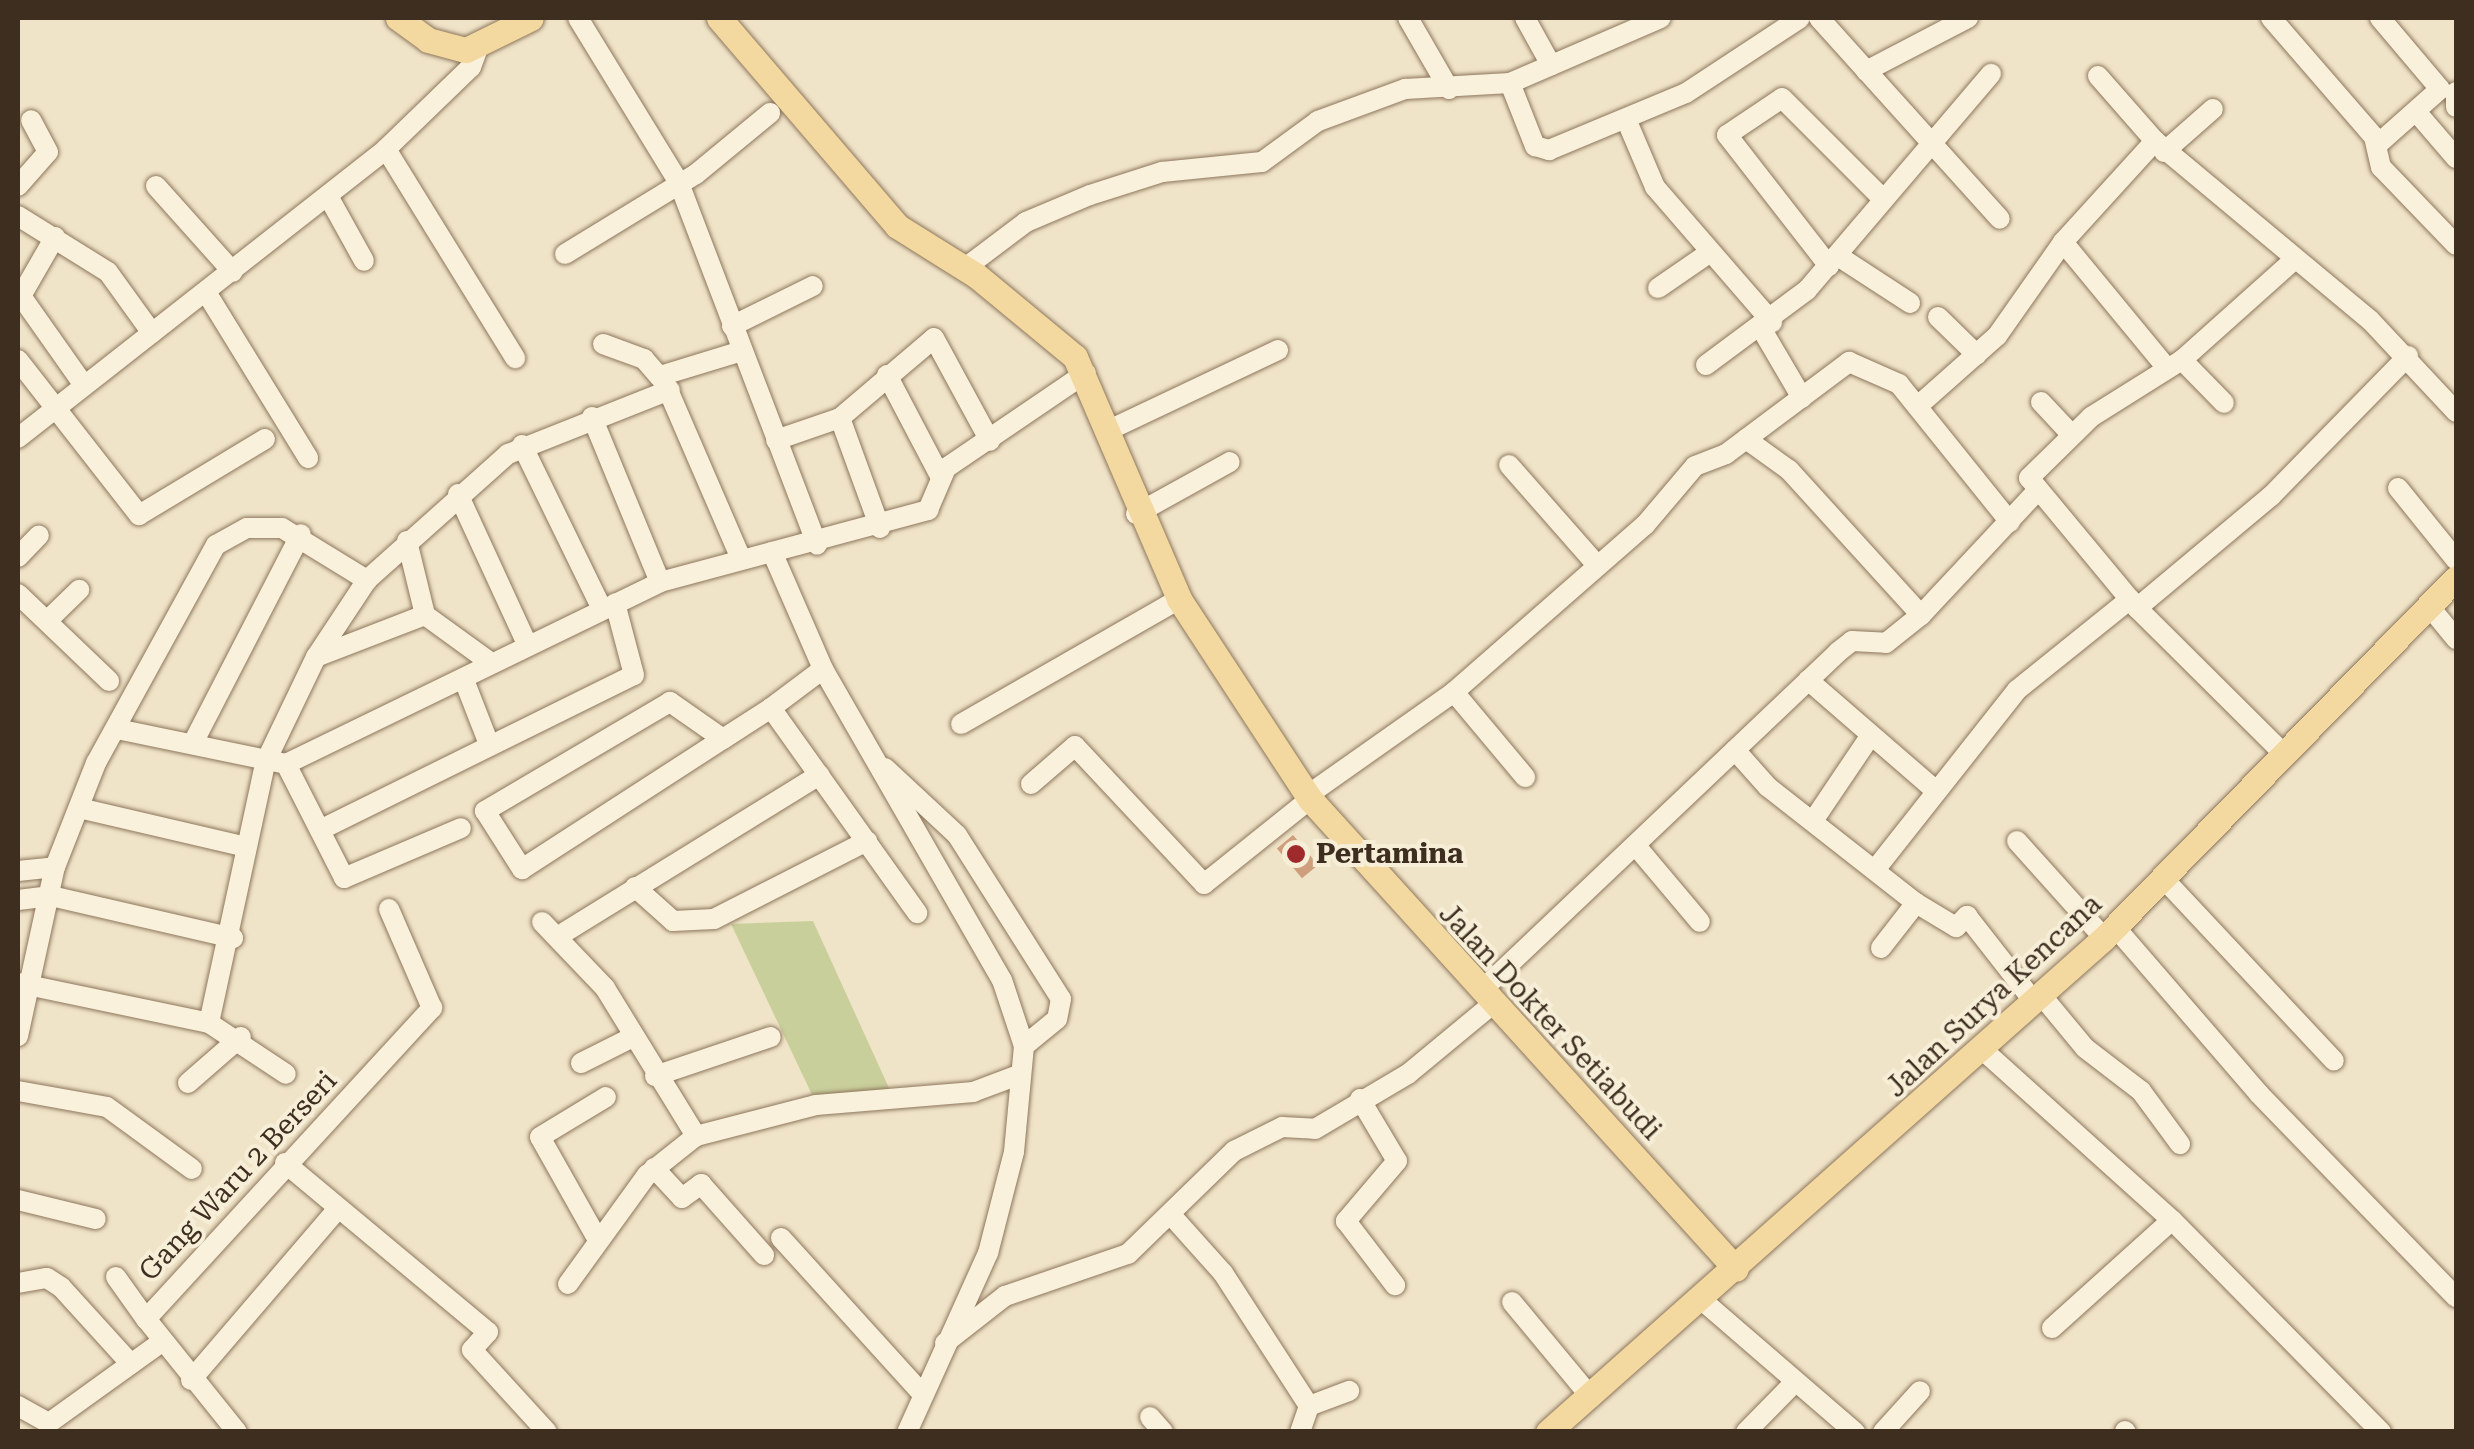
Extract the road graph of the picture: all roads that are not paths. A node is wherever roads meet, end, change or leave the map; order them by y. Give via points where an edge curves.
1 (398, 18) edge
2 (530, 18) edge
3 (578, 18) edge
4 (719, 18) edge
5 (1408, 18) edge
6 (1525, 18) edge
7 (1662, 18) edge
8 (1800, 18) edge
9 (1818, 18) edge
10 (1968, 18) edge
11 (2271, 18) edge
12 (2380, 18) edge
13 (478, 48) junction
14 (1551, 65) junction
15 (1866, 71) junction
16 (1992, 74) dead end
17 (2098, 76) dead end
18 (1510, 82) junction
19 (1449, 88) junction
20 (2456, 92) edge
21 (2456, 107) edge
22 (2213, 109) dead end
23 (770, 113) dead end
24 (2419, 115) junction
25 (1626, 119) junction
26 (31, 120) dead end
27 (1933, 145) junction
28 (2377, 145) junction
29 (2159, 147) junction
30 (386, 148) junction
31 (2456, 158) edge
32 (680, 183) junction
33 (18, 186) edge
34 (156, 186) dead end
35 (328, 196) junction
36 (1883, 199) junction
37 (18, 216) edge
38 (2000, 218) dead end
39 (55, 237) junction
40 (2064, 242) junction
41 (2456, 245) edge
42 (565, 254) dead end
43 (1706, 254) junction
44 (2294, 260) junction
45 (364, 261) dead end
46 (1834, 261) junction
47 (969, 265) junction
48 (233, 272) junction
49 (813, 286) dead end
50 (1658, 288) dead end
51 (206, 292) junction
52 (1910, 303) dead end
53 (1938, 316) dead end
54 (1766, 325) junction
55 (732, 326) junction
56 (152, 332) junction
57 (603, 344) dead end
58 (1278, 350) dead end
59 (742, 351) junction
60 (1976, 355) junction
61 (2408, 356) junction
62 (514, 358) dead end
63 (18, 360) edge
64 (2175, 364) junction
65 (1706, 365) dead end
66 (1086, 373) junction
67 (888, 375) junction
68 (81, 382) junction
69 (665, 383) junction
70 (1802, 398) junction
71 (55, 402) junction
72 (2041, 402) dead end
73 (2224, 403) dead end
74 (1919, 405) junction
75 (2456, 412) edge
76 (592, 416) junction
77 (840, 418) junction
78 (1109, 430) junction
79 (2072, 436) junction
80 (18, 438) edge
81 (265, 440) dead end
82 (776, 440) junction
83 (1746, 440) junction
84 (990, 441) junction
85 (522, 445) junction
86 (308, 458) dead end
87 (1230, 462) dead end
88 (1509, 465) dead end
89 (940, 476) junction
90 (2034, 482) junction
91 (2398, 488) dead end
92 (458, 494) junction
93 (1136, 514) junction
94 (2010, 522) junction
95 (880, 528) junction
96 (301, 534) junction
97 (39, 535) dead end
98 (407, 541) junction
99 (817, 545) junction
100 (772, 552) junction
101 (739, 554) junction
102 (18, 557) edge
103 (2456, 560) edge
104 (1597, 565) junction
105 (2456, 578) edge
106 (367, 580) junction
107 (660, 582) junction
108 (79, 590) dead end
109 (18, 594) edge
110 (1179, 599) junction
111 (2133, 603) junction
112 (608, 606) junction
113 (2429, 606) junction
114 (425, 615) junction
115 (1922, 616) junction
116 (46, 621) junction
117 (2456, 638) edge
118 (528, 644) junction
119 (316, 657) junction
120 (491, 663) junction
121 (823, 669) junction
122 (464, 680) junction
123 (1808, 680) junction
124 (109, 681) dead end
125 (1454, 692) junction
126 (771, 708) junction
127 (961, 724) dead end
128 (117, 729) junction
129 (1871, 735) junction
130 (723, 740) junction
131 (193, 743) junction
132 (489, 744) junction
133 (1735, 750) junction
134 (2284, 754) junction
135 (873, 758) junction
136 (276, 764) junction
137 (819, 775) junction
138 (1525, 777) dead end
139 (1031, 784) dead end
140 (1934, 790) junction
141 (1309, 797) junction
142 (79, 808) junction
143 (1814, 818) junction
144 (461, 828) dead end
145 (320, 830) junction
146 (958, 835) junction
147 (867, 841) junction
148 (2017, 841) dead end
149 (1636, 846) junction
150 (247, 848) junction
151 (1878, 866) junction
152 (55, 867) junction
153 (18, 871) edge
154 (2163, 878) junction
155 (635, 888) junction
156 (956, 894) junction
157 (51, 896) junction
158 (18, 900) edge
159 (1916, 903) junction
160 (390, 909) dead end
161 (917, 913) dead end
162 (542, 922) dead end
163 (1700, 922) dead end
164 (565, 932) dead end
165 (2110, 932) junction
166 (233, 938) junction
167 (1881, 948) dead end
168 (23, 985) edge
169 (1489, 995) junction
170 (2038, 1000) junction
171 (1018, 1019) junction
172 (209, 1023) junction
173 (1047, 1027) junction
174 (18, 1036) edge
175 (772, 1036) dead end
176 (633, 1037) junction
177 (240, 1038) junction
178 (1024, 1046) junction
179 (1984, 1051) junction
180 (2334, 1060) dead end
181 (581, 1063) dead end
182 (286, 1074) dead end
183 (1021, 1074) junction
184 (655, 1076) junction
185 (188, 1084) dead end
186 (18, 1091) edge
187 (606, 1098) dead end
188 (1360, 1099) junction
189 (696, 1136) junction
190 (2180, 1144) dead end
191 (285, 1163) junction
192 (654, 1168) junction
193 (192, 1169) dead end
194 (18, 1200) edge
195 (336, 1211) junction
196 (1172, 1216) junction
197 (96, 1218) dead end
198 (2172, 1220) junction
199 (781, 1238) dead end
200 (598, 1240) junction
201 (764, 1255) dead end
202 (1736, 1269) junction
203 (116, 1277) dead end
204 (18, 1283) edge
205 (568, 1284) dead end
206 (1395, 1285) dead end
207 (2456, 1296) edge
208 (1702, 1300) junction
209 (1512, 1302) dead end
210 (146, 1319) junction
211 (2052, 1328) dead end
212 (159, 1344) junction
213 (940, 1348) junction
214 (131, 1364) junction
215 (190, 1380) junction
216 (1796, 1381) junction
217 (919, 1390) junction
218 (1349, 1391) dead end
219 (1920, 1391) dead end
220 (1591, 1397) junction
221 (18, 1406) edge
222 (1310, 1406) junction
223 (1841, 1427) edge
224 (237, 1432) edge
225 (548, 1432) edge
226 (908, 1432) edge
227 (1300, 1432) edge
228 (1548, 1432) edge
229 (1746, 1432) edge
230 (1883, 1432) edge
231 (2381, 1432) edge

1 - 13 main road via 446,48
2 - 13 main road
3 - 32 street
4 - 47 main road, Jalan Dokter Setiabudi via 897,226
5 - 19 street
6 - 14 street
7 - 14 street
8 - 25 street via 1713,78
9 - 15 street
10 - 15 street
11 - 28 street
12 - 24 street via 2439,86
13 - 30 street via 471,67
14 - 18 street
15 - 27 street
16 - 27 street
17 - 29 street
18 - 19 street
18 - 25 street via 1538,149
19 - 47 street via 1426,84 1349,109 1262,162 1162,172 1090,195 1026,222
20 - 21 street
22 - 29 street
23 - 32 street
24 - 28 street
24 - 31 street
25 - 43 street via 1650,178
26 - 33 street via 48,152
27 - 36 street
27 - 38 street
28 - 41 street via 2381,167
29 - 40 street
29 - 44 street
30 - 35 street
30 - 62 street
32 - 42 street
32 - 55 street
34 - 48 street
35 - 45 street
35 - 48 street
36 - 46 street
36 - 46 street via 1782,98 1727,135
37 - 39 street
39 - 56 street via 108,272
39 - 68 street via 20,296
40 - 60 street
40 - 64 street
43 - 50 street
43 - 54 street
44 - 61 street
44 - 64 street
46 - 52 street
46 - 54 street
47 - 66 main road, Jalan Dokter Setiabudi via 1052,334
48 - 51 street
49 - 55 street
51 - 56 street
51 - 86 street
53 - 60 street
54 - 65 street
54 - 70 street
55 - 59 street
56 - 68 street
57 - 69 street
58 - 78 street
59 - 69 street
59 - 82 street
60 - 74 street
61 - 75 street
61 - 111 street via 2270,496
63 - 71 street
64 - 73 street
64 - 79 street
66 - 78 main road, Jalan Dokter Setiabudi
66 - 84 street
67 - 77 street
67 - 84 street via 934,338
67 - 89 street
68 - 71 street
69 - 76 street
69 - 101 street
70 - 74 street via 1849,362 1880,371
70 - 83 street
71 - 80 street
71 - 81 street via 146,517
72 - 79 street
74 - 94 street via 1954,462
76 - 85 street
76 - 107 street
77 - 82 street
77 - 95 street
78 - 93 main road, Jalan Dokter Setiabudi
79 - 90 street
82 - 99 street
83 - 104 street via 1695,466
83 - 115 street via 1800,482
84 - 89 street
85 - 92 street
85 - 112 street
87 - 93 street
88 - 104 street
89 - 95 street via 928,510
90 - 94 street
90 - 111 street
91 - 103 street
92 - 98 street
92 - 118 street
93 - 110 main road, Jalan Dokter Setiabudi
94 - 115 street
95 - 99 street
96 - 106 street
96 - 128 street via 265,525 216,545
96 - 131 street
97 - 102 street
98 - 106 street
98 - 114 street
99 - 100 street
100 - 101 street
100 - 121 street
101 - 107 street
104 - 125 street
105 - 113 main road, Jalan Surya Kencana
106 - 119 street
107 - 112 street
108 - 116 street
109 - 116 street
110 - 127 street
110 - 141 main road, Jalan Dokter Setiabudi
111 - 134 street
111 - 140 street via 2017,690
112 - 118 street
112 - 132 street via 634,675
113 - 117 street
113 - 134 main road, Jalan Surya Kencana
114 - 119 street
114 - 120 street
115 - 123 street via 1886,643 1852,641
116 - 124 street
118 - 120 street
119 - 136 street
120 - 122 street
121 - 126 street
121 - 135 street
122 - 132 street
122 - 136 street
123 - 129 street
123 - 133 street
125 - 138 street
125 - 141 street
126 - 130 street
126 - 137 street
128 - 131 street
128 - 142 street
129 - 140 street
129 - 143 street
130 - 130 street via 522,870 485,811 670,702
131 - 136 street
132 - 145 street
133 - 143 street
133 - 149 street
134 - 154 main road, Jalan Surya Kencana
135 - 146 street
135 - 156 street
136 - 145 street
136 - 150 street
137 - 147 street
137 - 155 street
139 - 141 street via 1075,746 1204,884
140 - 151 street
141 - 169 main road, Jalan Dokter Setiabudi
142 - 150 street
142 - 152 street
143 - 151 street
144 - 145 street via 344,878
146 - 156 street
146 - 173 street via 1061,999
147 - 155 street via 714,919 673,921
147 - 161 street
148 - 165 street
149 - 163 street
149 - 169 street
150 - 166 street
151 - 159 street
152 - 153 street
152 - 157 street
154 - 165 main road, Jalan Surya Kencana
154 - 180 street
155 - 164 street
156 - 171 street
157 - 158 street
157 - 166 street
157 - 168 street
159 - 167 street
159 - 170 street via 1956,927 1967,916
160 - 191 street, Gang Waru 2 Berseri via 432,1008
162 - 176 street via 577,951
165 - 170 main road, Jalan Surya Kencana
165 - 207 street
166 - 172 street
168 - 172 street
168 - 174 street
169 - 188 street via 1408,1074
169 - 202 main road, Jalan Dokter Setiabudi
170 - 179 main road, Jalan Surya Kencana
170 - 190 street via 2141,1092
171 - 173 street
171 - 178 street
172 - 177 street
173 - 178 street
175 - 184 street
176 - 181 street
176 - 184 street
177 - 182 street
177 - 185 street
178 - 183 street
179 - 198 street
179 - 202 main road, Jalan Surya Kencana
183 - 189 street via 973,1092 816,1105
183 - 213 street via 1014,1152 988,1253
184 - 189 street
186 - 193 street via 107,1107
187 - 200 street via 540,1137
188 - 196 street via 1306,1134 1282,1127 1234,1150
188 - 206 street via 1396,1161 1346,1220
189 - 192 street
191 - 195 street
191 - 210 street, Gang Waru 2 Berseri
192 - 200 street
192 - 201 street via 682,1198 701,1184
194 - 197 street
195 - 215 street
195 - 225 street via 386,1255 440,1284 488,1332 472,1350
196 - 213 street via 1111,1264 1005,1296
196 - 222 street via 1223,1274
198 - 211 street
198 - 231 street
199 - 217 street
200 - 205 street
202 - 208 main road, Jalan Surya Kencana
203 - 210 street
204 - 214 street via 47,1278 61,1288
208 - 216 street
208 - 220 main road, Jalan Surya Kencana
209 - 220 street
210 - 212 street, Gang Waru 2 Berseri
212 - 214 street
212 - 215 street, Gang Waru 2 Berseri
213 - 217 street
214 - 221 street via 49,1423
215 - 224 street, Gang Waru 2 Berseri
216 - 223 street
216 - 229 street
217 - 226 street
218 - 222 street
219 - 230 street
220 - 228 main road, Jalan Surya Kencana
222 - 227 street

